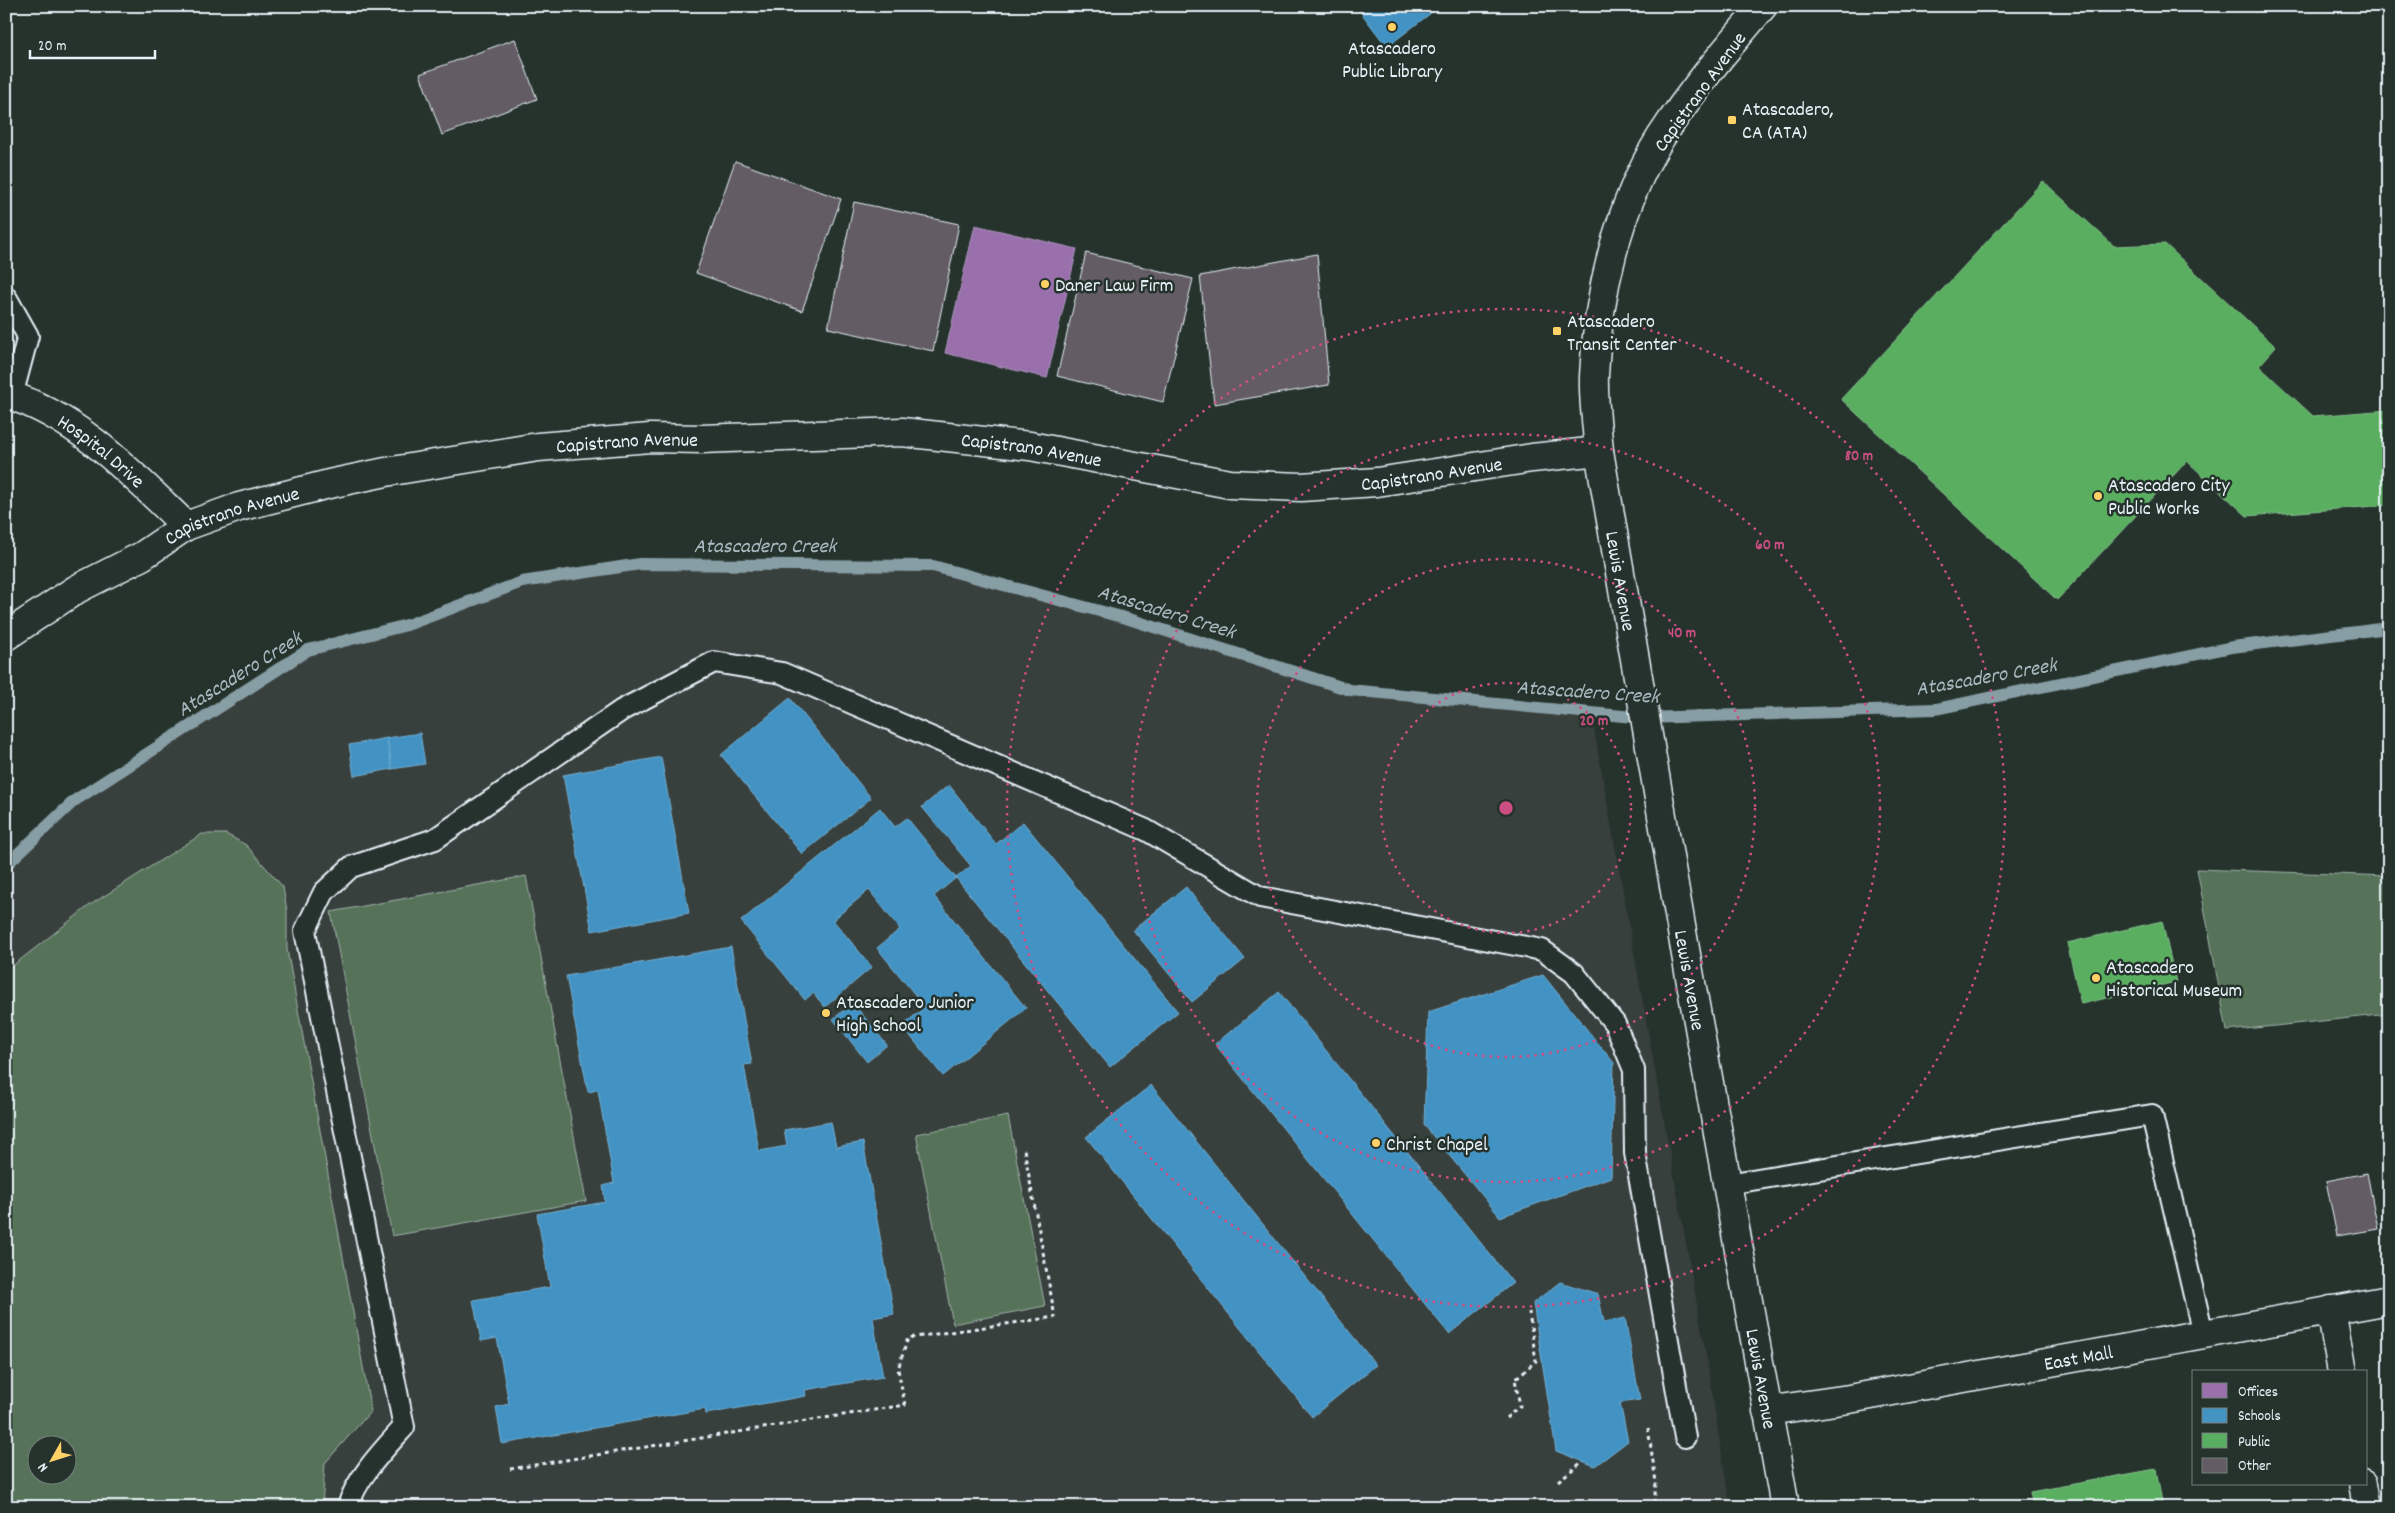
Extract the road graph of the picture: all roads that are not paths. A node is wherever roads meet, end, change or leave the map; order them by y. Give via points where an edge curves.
1 (1763, 6) edge
2 (6, 297) edge
3 (9, 395) edge
4 (1599, 451) junction
5 (186, 526) junction
6 (6, 636) edge
7 (1727, 1184) junction
8 (2389, 1300) edge
9 (2331, 1310) junction
10 (2203, 1334) junction
11 (2342, 1370) edge
12 (1768, 1411) junction
13 (1686, 1438) dead end
14 (2363, 1486) edge
15 (348, 1507) edge
16 (1785, 1507) edge
17 (2367, 1507) edge

1 - 4 street, Capistrano Avenue via 1708,71 1660,138 1624,213 1602,293 1594,376
2 - 3 lane via 28,336
3 - 5 street, Hospital Drive via 61,418 111,454
4 - 5 street, Capistrano Avenue via 1377,482 1301,487 1230,484 1030,446 902,432 650,438 538,447 386,472 240,507
4 - 7 street, Lewis Avenue
5 - 6 street, Capistrano Avenue via 142,556 77,589
7 - 10 lane via 2152,1115
7 - 12 street, Lewis Avenue
8 - 9 street, East Mall
9 - 10 street, East Mall
9 - 11 street
10 - 12 street, East Mall
12 - 16 street, Lewis Avenue
13 - 15 lane via 1635,1153 1634,1070 1615,1024 1574,973 1542,950 1260,896 1146,830 782,672 714,662 622,710 435,839 351,867 324,892 305,931 404,1427 351,1494
14 - 17 street

